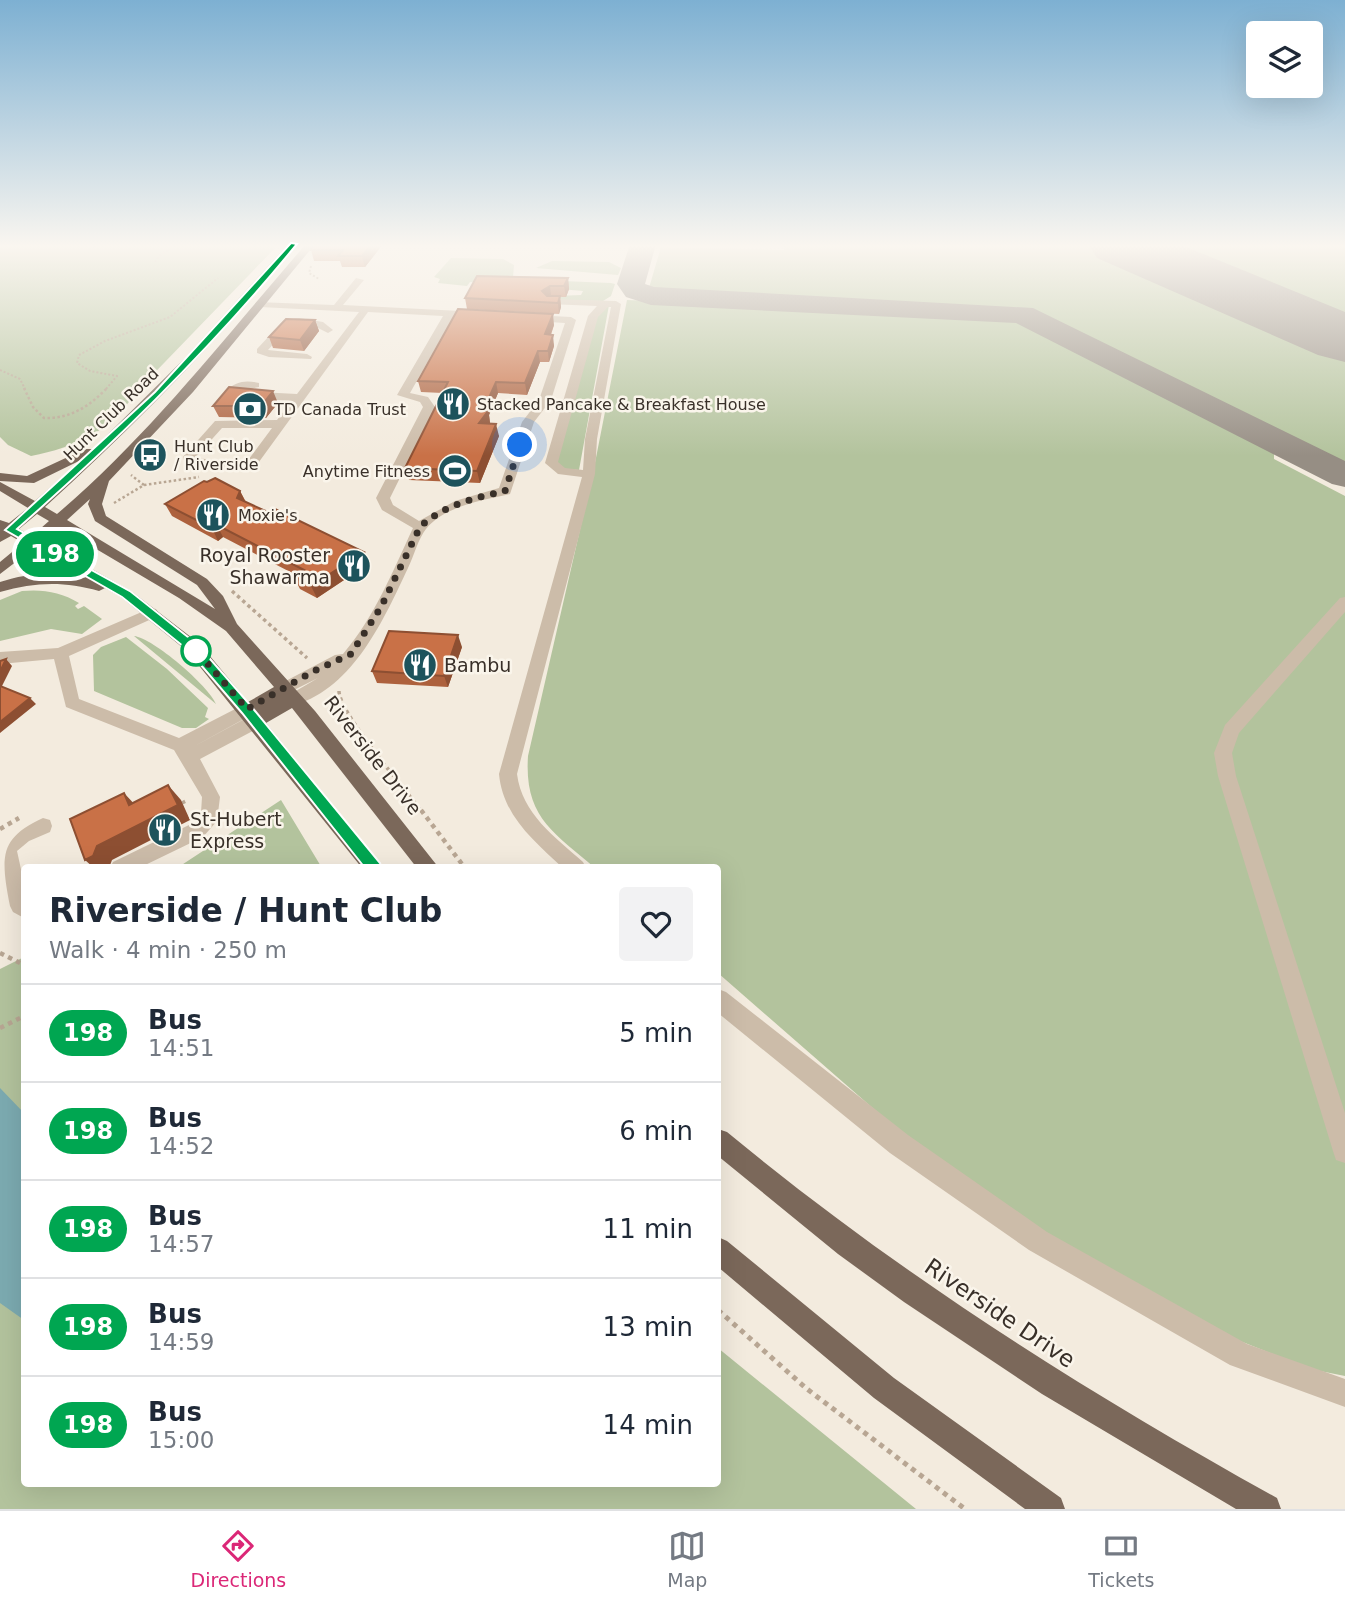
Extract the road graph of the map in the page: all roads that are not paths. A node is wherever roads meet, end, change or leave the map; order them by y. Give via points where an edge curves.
1 (231, 314) edge
2 (251, 314) edge
3 (362, 314) edge
4 (449, 314) edge
5 (472, 314) edge
6 (595, 314) edge
7 (611, 314) edge
8 (497, 316) edge
9 (522, 317) edge
10 (328, 330) dead end
11 (307, 357) dead end
12 (255, 385) dead end
13 (300, 398) junction
14 (281, 424) junction
15 (113, 438) junction
16 (589, 474) junction
17 (0, 477) edge
18 (104, 479) junction
19 (0, 486) edge
20 (37, 508) junction
21 (58, 520) junction
22 (420, 527) junction
23 (3, 531) edge
24 (33, 542) junction
25 (0, 569) edge
26 (0, 587) edge
27 (126, 594) junction
28 (1345, 601) edge
29 (151, 613) junction
30 (231, 627) junction
31 (60, 653) junction
32 (0, 658) edge
33 (290, 694) junction
34 (251, 715) junction
35 (188, 757) junction
36 (43, 827) dead end
37 (128, 864) edge
38 (371, 864) edge
39 (426, 864) edge
40 (572, 864) edge
41 (21, 907) edge
42 (721, 1002) edge
43 (721, 1143) edge
44 (1345, 1151) edge
45 (721, 1252) edge
46 (1345, 1393) edge
47 (1050, 1509) edge
48 (1266, 1509) edge

1 - 15 main road, Hunt Club Road
2 - 18 main road, Hunt Club Road via 179,402
3 - 13 lane
4 - 22 lane via 403,395 429,404 383,498 387,507
5 - 8 lane
6 - 16 lane via 551,463 562,471
7 - 16 lane
9 - 22 lane via 571,320 545,400 528,422 505,491 463,502 430,517
10 - 11 lane via 313,322 288,322 261,351
12 - 13 lane via 241,385 232,391
13 - 14 lane
14 - 14 lane via 219,424 189,461 249,467
15 - 17 main road via 43,475 22,480
15 - 20 main road, Hunt Club Road
16 - 40 lane via 508,774 510,797
18 - 21 main road, Hunt Club Road
18 - 30 main road via 94,504 100,517 202,582 218,599
19 - 20 main road, Riverside Drive
20 - 21 main road, Riverside Drive
20 - 23 main road, Hunt Club Road
21 - 24 main road, Hunt Club Road
21 - 30 main road, Riverside Drive
22 - 33 lane via 381,607 351,654 325,682
23 - 24 main road
24 - 25 main road, Hunt Club Road
24 - 27 main road
26 - 27 main road via 50,577
27 - 29 main road
28 - 44 lane via 1231,730 1223,753
29 - 31 lane
29 - 34 main road via 194,648
30 - 33 main road, Riverside Drive
31 - 32 lane
31 - 35 lane via 72,703
33 - 34 main road
33 - 39 main road, Riverside Drive
34 - 35 lane
34 - 38 main road
35 - 37 lane via 211,797 210,816 196,831
36 - 41 lane via 17,837 6,850
42 - 46 lane via 899,1144 1038,1241 1240,1355
43 - 48 main road, Riverside Drive via 793,1203 944,1314 1107,1419
45 - 47 main road via 884,1388

